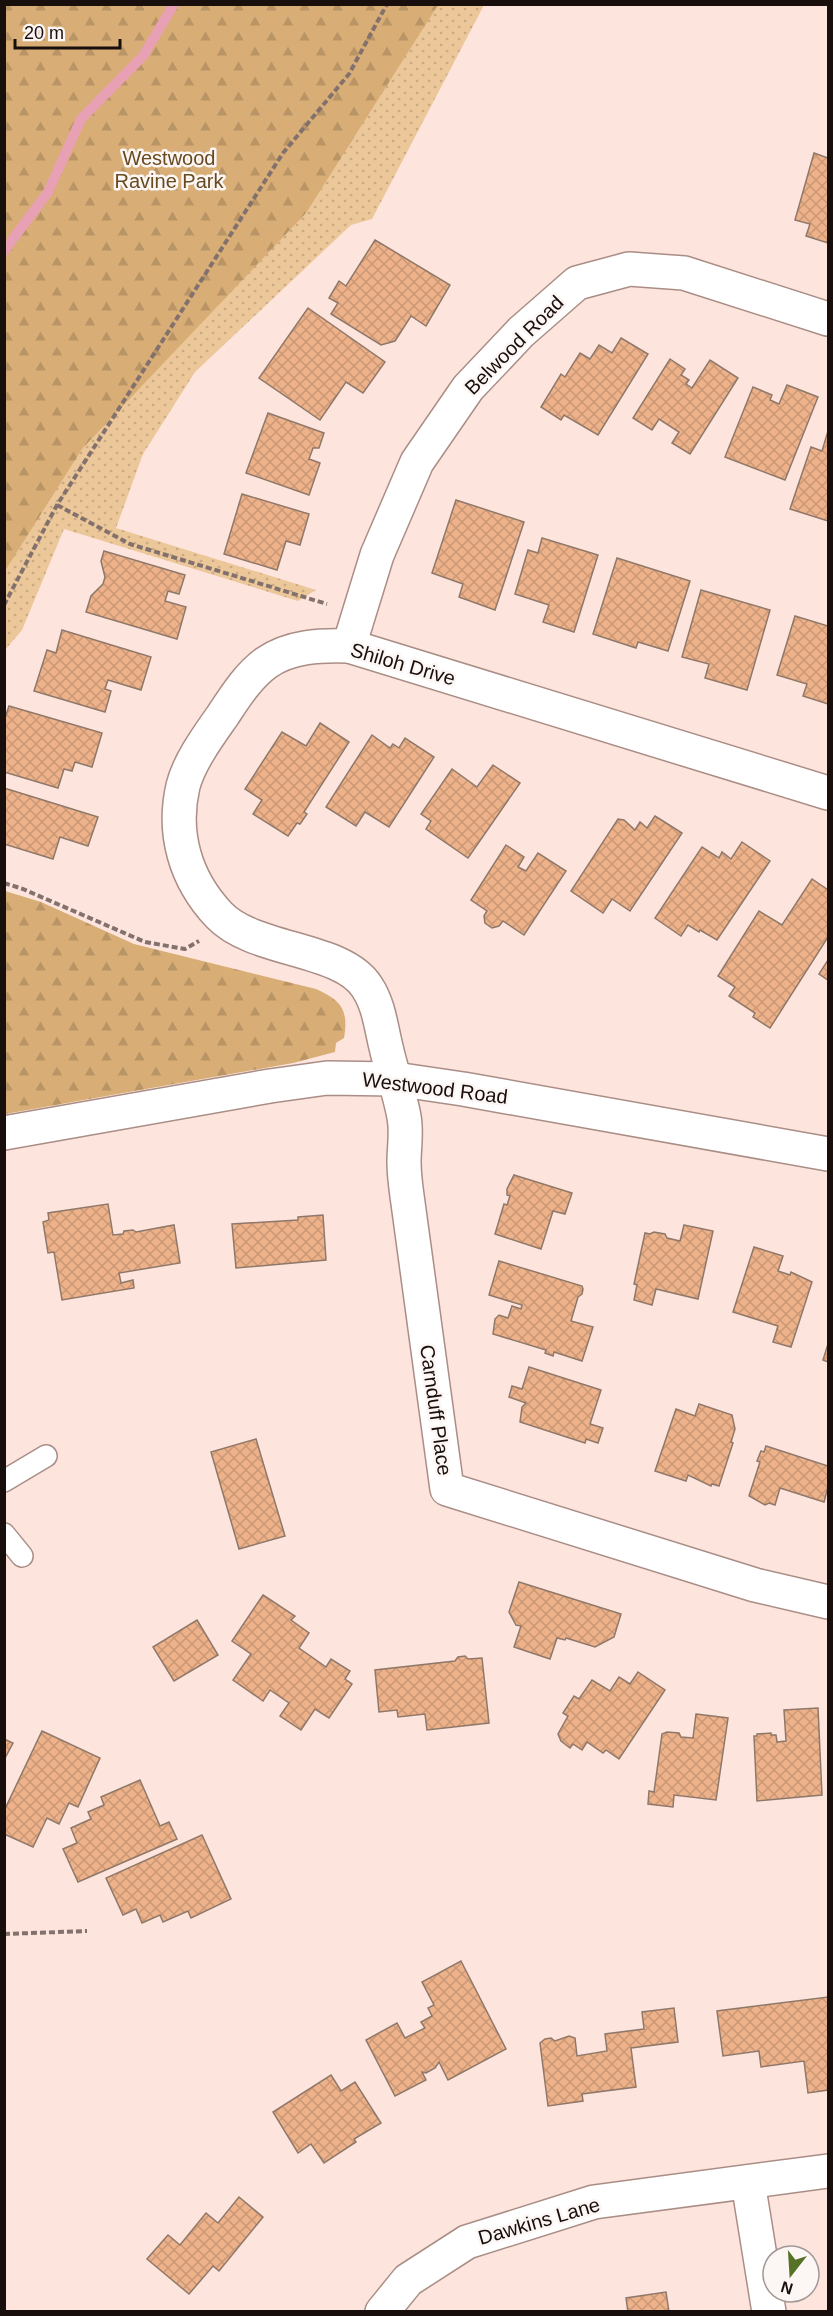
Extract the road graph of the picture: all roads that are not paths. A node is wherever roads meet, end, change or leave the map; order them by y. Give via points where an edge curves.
1 (828, 319) edge
2 (349, 646) junction
3 (828, 793) edge
4 (395, 1079) junction
5 (4, 1133) edge
6 (828, 1154) edge
7 (46, 1456) dead end
8 (4, 1481) edge
9 (4, 1534) edge
10 (22, 1556) dead end
11 (828, 1602) edge
12 (828, 2171) edge
13 (748, 2182) junction
14 (382, 2312) edge
15 (769, 2312) edge

1 - 2 street, Belwood Road via 684,273 629,269 577,283 521,332 468,388 417,462 377,555
2 - 3 street, Shiloh Drive
2 - 4 street, Shiloh Drive via 295,649 266,663 241,689 203,744 183,784 178,833 189,871 220,916 264,940 331,961 366,985 376,1002
4 - 5 street, Westwood Road via 327,1078
4 - 6 street, Westwood Road
4 - 11 street, Carnduff Place via 404,1116 408,1203 447,1489 755,1586
7 - 8 lane
9 - 10 lane
12 - 13 street, Dawkins Lane
13 - 14 street, Dawkins Lane via 594,2202 467,2242 408,2280
13 - 15 street

